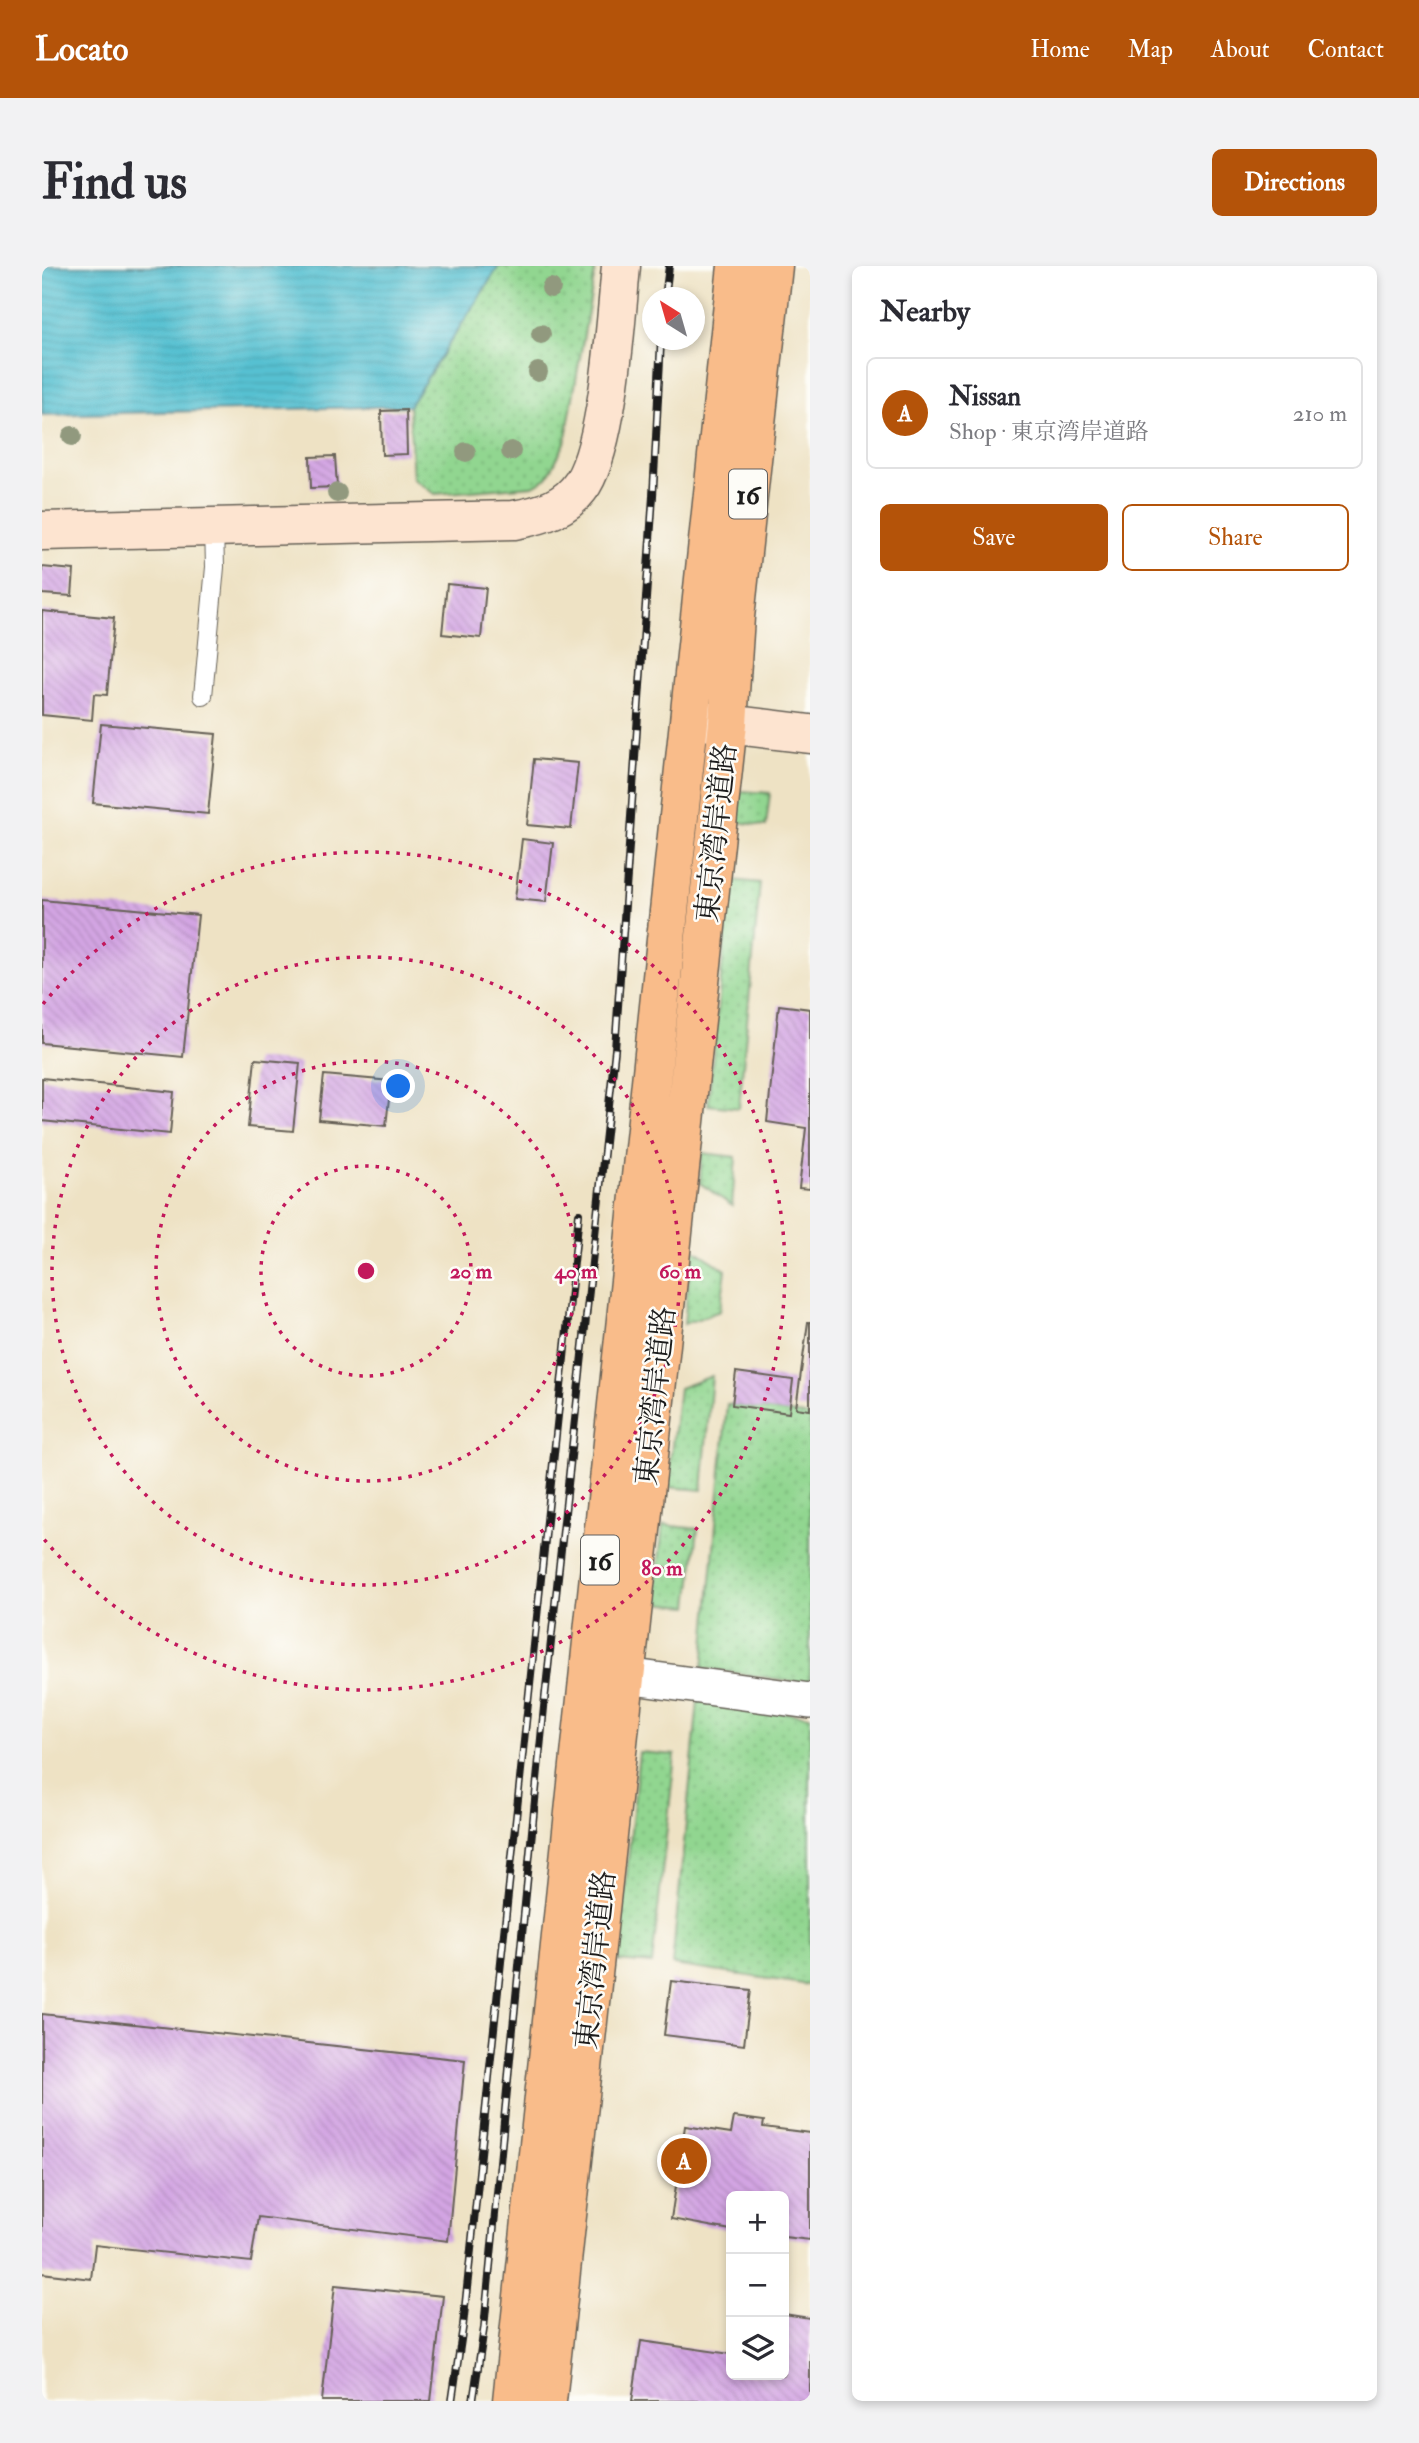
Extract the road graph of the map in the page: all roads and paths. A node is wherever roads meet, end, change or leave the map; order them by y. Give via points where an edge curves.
1 (621, 266) edge
2 (737, 266) edge
3 (773, 266) edge
4 (214, 527) junction
5 (42, 531) edge
6 (203, 696) dead end
7 (689, 720) junction
8 (728, 723) junction
9 (810, 734) edge
10 (626, 1676) junction
11 (810, 1701) edge
12 (512, 2401) edge
13 (547, 2401) edge

1 - 4 street via 596,447 583,482 557,508 514,520
2 - 7 highway, 東京湾岸道路 / 16
3 - 8 highway, 東京湾岸道路 / 16
4 - 5 street
4 - 6 lane via 215,567
7 - 8 street
7 - 12 highway, 東京湾岸道路 / 16
8 - 9 street
8 - 10 highway, 東京湾岸道路 / 16
10 - 11 street
10 - 13 highway, 東京湾岸道路 / 16

